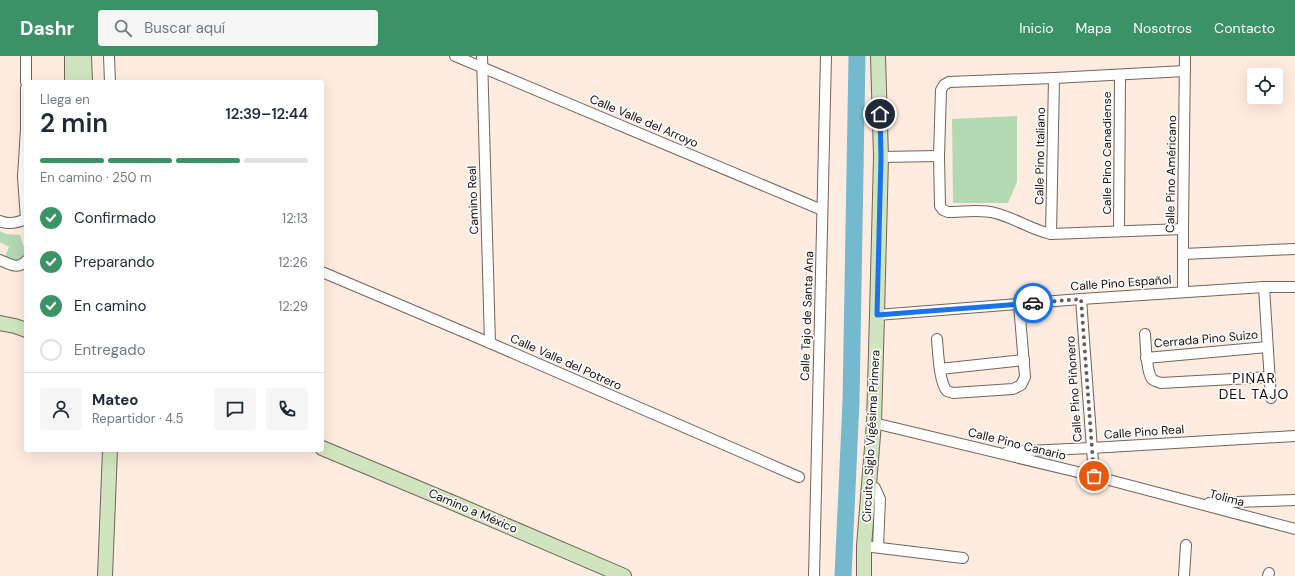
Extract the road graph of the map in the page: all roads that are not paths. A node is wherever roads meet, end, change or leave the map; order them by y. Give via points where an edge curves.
1 (26, 56) edge
2 (72, 56) edge
3 (84, 56) edge
4 (109, 56) edge
5 (455, 56) edge
6 (482, 56) edge
7 (826, 56) edge
8 (878, 56) edge
9 (1185, 56) edge
10 (482, 68) junction
11 (1185, 71) junction
12 (1120, 75) junction
13 (1054, 78) junction
14 (26, 80) edge
15 (72, 80) edge
16 (85, 80) edge
17 (110, 80) edge
18 (939, 156) junction
19 (881, 157) junction
20 (24, 161) edge
21 (24, 191) edge
22 (822, 210) junction
23 (24, 220) edge
24 (0, 221) edge
25 (1182, 230) junction
26 (1119, 231) junction
27 (1051, 234) junction
28 (1295, 249) edge
29 (1183, 254) junction
30 (0, 260) edge
31 (24, 263) edge
32 (324, 273) edge
33 (1264, 287) junction
34 (1295, 287) edge
35 (1183, 292) junction
36 (1081, 299) junction
37 (1019, 304) junction
38 (0, 312) edge
39 (877, 315) junction
40 (0, 323) edge
41 (21, 328) edge
42 (1145, 334) dead end
43 (937, 339) dead end
44 (490, 342) junction
45 (1267, 347) junction
46 (1146, 358) junction
47 (1024, 360) junction
48 (940, 369) junction
49 (1269, 377) junction
50 (1271, 398) dead end
51 (874, 423) junction
52 (1295, 436) edge
53 (1091, 448) junction
54 (324, 449) edge
55 (110, 452) edge
56 (995, 453) junction
57 (1094, 476) junction
58 (799, 477) dead end
59 (1295, 500) edge
60 (1199, 504) junction
61 (1295, 530) edge
62 (1186, 545) dead end
63 (871, 546) junction
64 (963, 558) dead end
65 (105, 576) edge
66 (624, 576) edge
67 (814, 576) edge
68 (864, 576) edge
69 (1184, 576) edge

1 - 14 street
2 - 15 street
3 - 16 street
4 - 17 street
5 - 10 street, Calle Valle del Arroyo
6 - 10 street, Camino Real
7 - 22 street, Calle Tajo de Santa Ana
8 - 19 street, Circuito Siglo Vigésima Primera
9 - 11 street, Calle Pino Américano
10 - 22 street, Calle Valle del Arroyo
10 - 44 street, Camino Real
11 - 12 street
11 - 25 street, Calle Pino Américano
12 - 13 street
12 - 26 street, Calle Pino Canadiense
13 - 18 street via 949,82 944,85 941,90
13 - 27 street, Calle Pino Italiano
18 - 19 street
18 - 27 street via 942,210 994,213
19 - 39 street, Circuito Siglo Vigésima Primera
20 - 21 street
22 - 67 street, Calle Tajo de Santa Ana
23 - 24 street via 8,224
25 - 26 street
25 - 29 street, Calle Pino Américano
26 - 27 street
28 - 29 street
29 - 35 street, Calle Pino Américano
30 - 31 street via 9,265 17,266
32 - 44 street, Calle Valle del Potrero
33 - 34 street, Calle Pino Español
33 - 35 street, Calle Pino Español
33 - 45 street
35 - 36 street, Calle Pino Español
36 - 37 street, Calle Pino Español
36 - 53 street, Calle Pino Piñonero
37 - 39 street, Calle Pino Español
37 - 47 street
38 - 41 street
39 - 51 street, Circuito Siglo Vigésima Primera
40 - 41 street
42 - 46 street
43 - 48 street
44 - 58 street, Calle Valle del Potrero
45 - 46 street, Cerrada Pino Suizo
45 - 49 street
46 - 49 street via 1152,379 1161,383
47 - 48 street
47 - 48 street via 1025,377 1021,385 1013,389 953,393 947,390
49 - 50 street
51 - 56 street, Calle Pino Canario
51 - 63 street, Circuito Siglo Vigésima Primera via 868,484
52 - 53 street, Calle Pino Real
53 - 56 street, Calle Pino Real
53 - 57 street, Calle Pino Piñonero
54 - 66 street, Camino a México
55 - 65 street
56 - 57 street, Calle Pino Canario
57 - 60 street, Calle Pino Canario
59 - 60 street, Tolima
60 - 61 street, Tolima
62 - 69 street
63 - 64 street
63 - 68 street, Circuito Siglo Vigésima Primera

